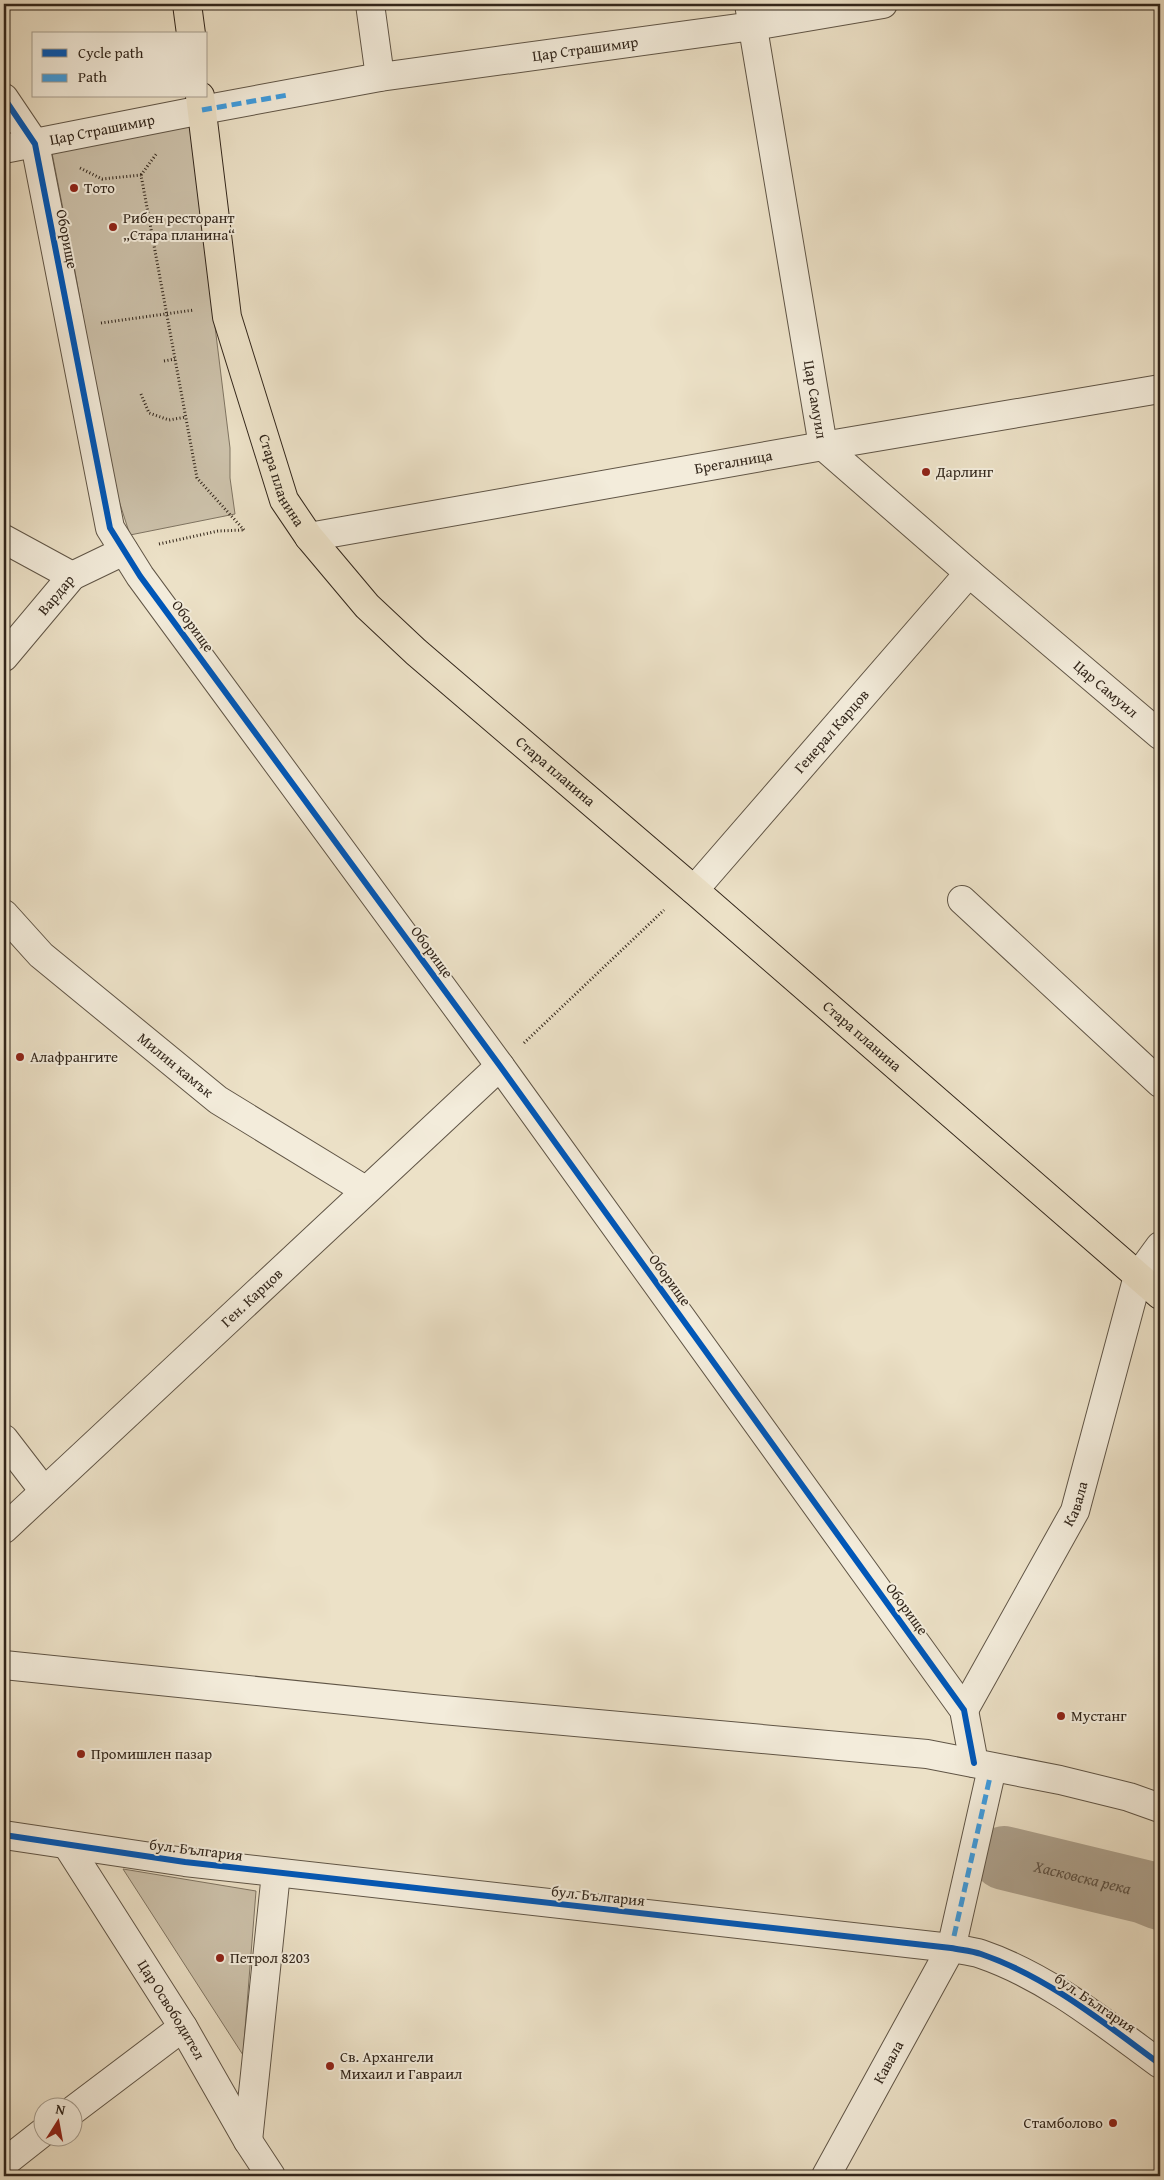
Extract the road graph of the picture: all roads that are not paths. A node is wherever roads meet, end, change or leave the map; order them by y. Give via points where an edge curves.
1 (187, 4) edge
2 (370, 4) edge
3 (883, 4) edge
4 (751, 15) edge
5 (191, 32) edge
6 (380, 77) junction
7 (4, 98) edge
8 (201, 103) edge
9 (41, 143) junction
10 (4, 149) edge
11 (1160, 389) edge
12 (823, 446) junction
13 (309, 537) junction
14 (4, 539) edge
15 (124, 551) junction
16 (969, 573) junction
17 (72, 576) junction
18 (4, 657) edge
19 (1160, 735) edge
20 (694, 890) junction
21 (962, 900) dead end
22 (4, 914) edge
23 (500, 1066) junction
24 (1160, 1082) edge
25 (365, 1190) junction
26 (1160, 1246) edge
27 (1138, 1276) junction
28 (1160, 1295) edge
29 (4, 1440) edge
30 (44, 1491) junction
31 (4, 1529) edge
32 (4, 1665) edge
33 (964, 1710) junction
34 (982, 1770) junction
35 (1160, 1808) edge
36 (4, 1835) edge
37 (67, 1845) junction
38 (276, 1873) junction
39 (953, 1942) junction
40 (182, 2027) junction
41 (1160, 2064) edge
42 (82, 2102) edge
43 (32, 2141) edge
44 (248, 2141) junction
45 (4, 2163) edge
46 (271, 2176) edge
47 (826, 2176) edge

1 - 5 main road
2 - 6 street
3 - 4 street, Цар Страшимир
4 - 6 street, Цар Страшимир
4 - 12 street, Цар Самуил
6 - 8 street, Цар Страшимир via 288,95
7 - 9 street, Оборище
8 - 9 street, Цар Страшимир
8 - 13 main road, Стара планина via 227,317 284,500
9 - 10 street, Цар Страшимир
9 - 15 street, Оборище via 110,528
11 - 12 street, Брегалница
12 - 13 street, Брегалница
12 - 16 street, Цар Самуил
13 - 20 main road, Стара планина via 367,606 416,652
14 - 17 street
15 - 17 street, Вардар
15 - 23 street, Оборище
16 - 19 street, Цар Самуил
16 - 20 street, Генерал Карцов
17 - 18 street, Вардар
20 - 27 main road, Стара планина
21 - 24 street
22 - 25 street, Милин камък via 41,954 218,1100
23 - 25 street, Ген. Карцов
23 - 33 street, Оборище
25 - 30 street, Ген. Карцов
26 - 27 street
27 - 28 main road, Стара планина
27 - 33 street, Кавала via 1075,1512
29 - 30 street
30 - 31 street, Ген. Карцов
32 - 34 street via 432,1709 927,1754
33 - 34 street, Оборище
34 - 35 street via 1060,1780
34 - 39 street, Оборище
36 - 37 street, бул. България
37 - 38 street, бул. България
37 - 40 street, Цар Освободител
38 - 39 street, бул. България
38 - 44 street
39 - 41 street, бул. България via 1022,1970 1067,1997
39 - 47 street, Кавала
40 - 42 street
40 - 44 street, Цар Освободител
43 - 45 street
44 - 46 street, Цар Освободител

